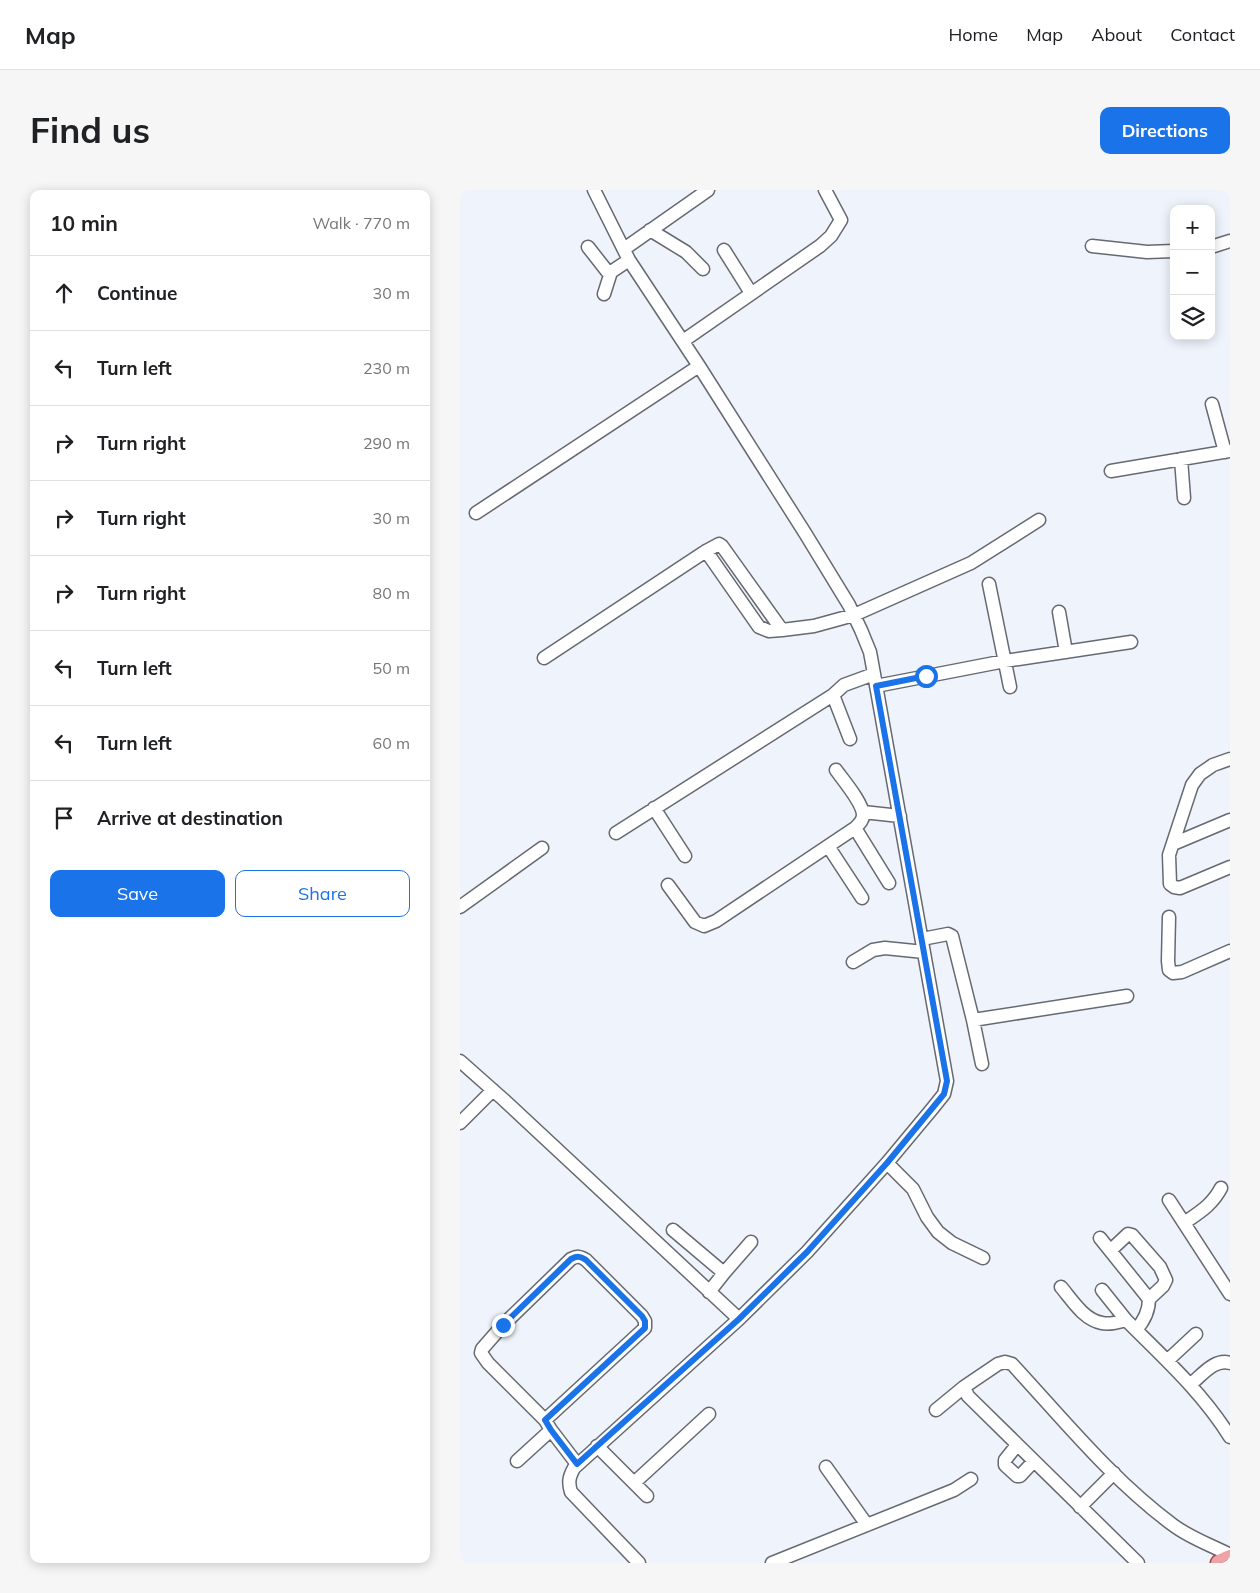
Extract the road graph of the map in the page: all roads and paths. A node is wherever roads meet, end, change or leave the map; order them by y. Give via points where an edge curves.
1 (594, 190) edge
2 (708, 190) edge
3 (826, 190) edge
4 (650, 230) junction
5 (1230, 241) edge
6 (1092, 246) dead end
7 (1215, 246) edge
8 (588, 247) dead end
9 (724, 250) dead end
10 (1170, 250) edge
11 (626, 255) junction
12 (702, 269) dead end
13 (610, 276) junction
14 (751, 293) junction
15 (604, 294) dead end
16 (683, 341) junction
17 (699, 366) junction
18 (1212, 404) dead end
19 (1227, 452) edge
20 (1181, 459) junction
21 (1111, 471) dead end
22 (1184, 498) dead end
23 (476, 513) dead end
24 (1039, 520) dead end
25 (990, 584) dead end
26 (1059, 612) dead end
27 (854, 615) junction
28 (1131, 642) dead end
29 (1066, 652) junction
30 (544, 658) dead end
31 (1005, 661) junction
32 (875, 680) junction
33 (1010, 687) dead end
34 (833, 695) junction
35 (850, 740) dead end
36 (1230, 759) edge
37 (836, 770) dead end
38 (654, 808) junction
39 (863, 812) junction
40 (900, 816) junction
41 (1230, 820) edge
42 (855, 828) junction
43 (616, 833) dead end
44 (1173, 844) junction
45 (828, 846) junction
46 (542, 848) dead end
47 (685, 856) dead end
48 (1230, 867) edge
49 (889, 883) dead end
50 (668, 886) dead end
51 (862, 898) dead end
52 (460, 907) edge
53 (1169, 917) dead end
54 (922, 939) junction
55 (1230, 950) edge
56 (924, 952) junction
57 (853, 962) dead end
58 (1126, 996) dead end
59 (974, 1020) junction
60 (460, 1061) edge
61 (982, 1064) dead end
62 (493, 1090) junction
63 (460, 1123) edge
64 (887, 1163) junction
65 (1221, 1188) dead end
66 (1170, 1200) dead end
67 (1184, 1222) junction
68 (673, 1230) dead end
69 (1100, 1238) dead end
70 (751, 1242) dead end
71 (1111, 1250) junction
72 (982, 1258) dead end
73 (724, 1273) junction
74 (1061, 1287) dead end
75 (1102, 1290) dead end
76 (709, 1292) junction
77 (1230, 1294) edge
78 (1149, 1299) junction
79 (739, 1319) junction
80 (1126, 1320) junction
81 (1136, 1330) junction
82 (1196, 1334) dead end
83 (1167, 1361) junction
84 (1230, 1363) edge
85 (1191, 1384) junction
86 (964, 1387) junction
87 (936, 1410) dead end
88 (709, 1414) dead end
89 (548, 1425) junction
90 (1230, 1437) edge
91 (1017, 1445) junction
92 (597, 1446) junction
93 (517, 1461) dead end
94 (1034, 1461) junction
95 (577, 1464) junction
96 (826, 1467) dead end
97 (1114, 1473) junction
98 (971, 1480) dead end
99 (634, 1483) junction
100 (647, 1496) dead end
101 (1080, 1507) junction
102 (867, 1526) junction
103 (1230, 1556) edge
104 (638, 1563) edge
105 (772, 1563) edge
106 (1138, 1563) edge
107 (1219, 1563) edge

1 - 11 street
2 - 4 street
3 - 14 street via 841,220 837,228 820,246
4 - 11 street
4 - 12 street via 686,252
5 - 7 street
6 - 10 street via 1147,252
8 - 13 street
9 - 14 street
11 - 13 street
11 - 16 street
13 - 15 street
14 - 16 street
16 - 17 street
17 - 23 street
17 - 27 street
18 - 19 street
19 - 20 street
20 - 21 street
20 - 22 street
24 - 27 street via 971,563
25 - 31 street
26 - 29 street
27 - 30 street via 814,626 769,631 759,627 706,552
27 - 32 street via 870,652
28 - 29 street
29 - 31 street
31 - 32 street
31 - 33 street
32 - 34 street via 844,685
32 - 40 street
34 - 35 street
34 - 38 street
36 - 44 street via 1213,765 1192,785
37 - 39 street
38 - 43 street
38 - 47 street
39 - 40 street
39 - 42 street via 862,820
40 - 54 street
41 - 44 street
42 - 45 street
42 - 49 street
44 - 48 street via 1169,855 1170,884 1174,887 1180,888
45 - 50 street via 704,926 695,922
45 - 51 street
46 - 52 street
53 - 55 street via 1168,961 1173,974
54 - 56 street
54 - 59 street via 952,936
56 - 57 street via 885,948 873,950
56 - 64 street via 947,1081 944,1094
58 - 59 street
59 - 61 street
60 - 62 street
62 - 63 street
62 - 76 street
64 - 72 street via 913,1189 938,1232
64 - 79 street via 807,1252
65 - 67 street via 1207,1208
66 - 67 street
67 - 77 street
68 - 73 street
69 - 71 street
70 - 73 street
71 - 78 street
71 - 78 street via 1128,1234 1132,1235 1160,1267 1166,1280
73 - 76 street
74 - 80 street via 1086,1316 1095,1321 1104,1324
75 - 80 street
76 - 79 street
78 - 81 street via 1144,1320
79 - 92 street
80 - 81 street
81 - 83 street
82 - 83 street
83 - 85 street
84 - 85 street via 1218,1363
85 - 90 street
86 - 87 street
86 - 91 street via 968,1396
86 - 97 street via 998,1364 1012,1364
88 - 99 street
89 - 89 street via 481,1354 503,1325 577,1256 586,1260 642,1316 645,1328
89 - 93 street
89 - 95 street
91 - 94 street
91 - 94 street via 1005,1460 1005,1465 1020,1476
92 - 95 street
92 - 99 street
94 - 101 street
95 - 104 street via 569,1477 571,1492
96 - 102 street
97 - 101 street
97 - 103 street via 1173,1526
98 - 102 street
99 - 100 street
101 - 106 street
102 - 105 street
103 - 107 main road

